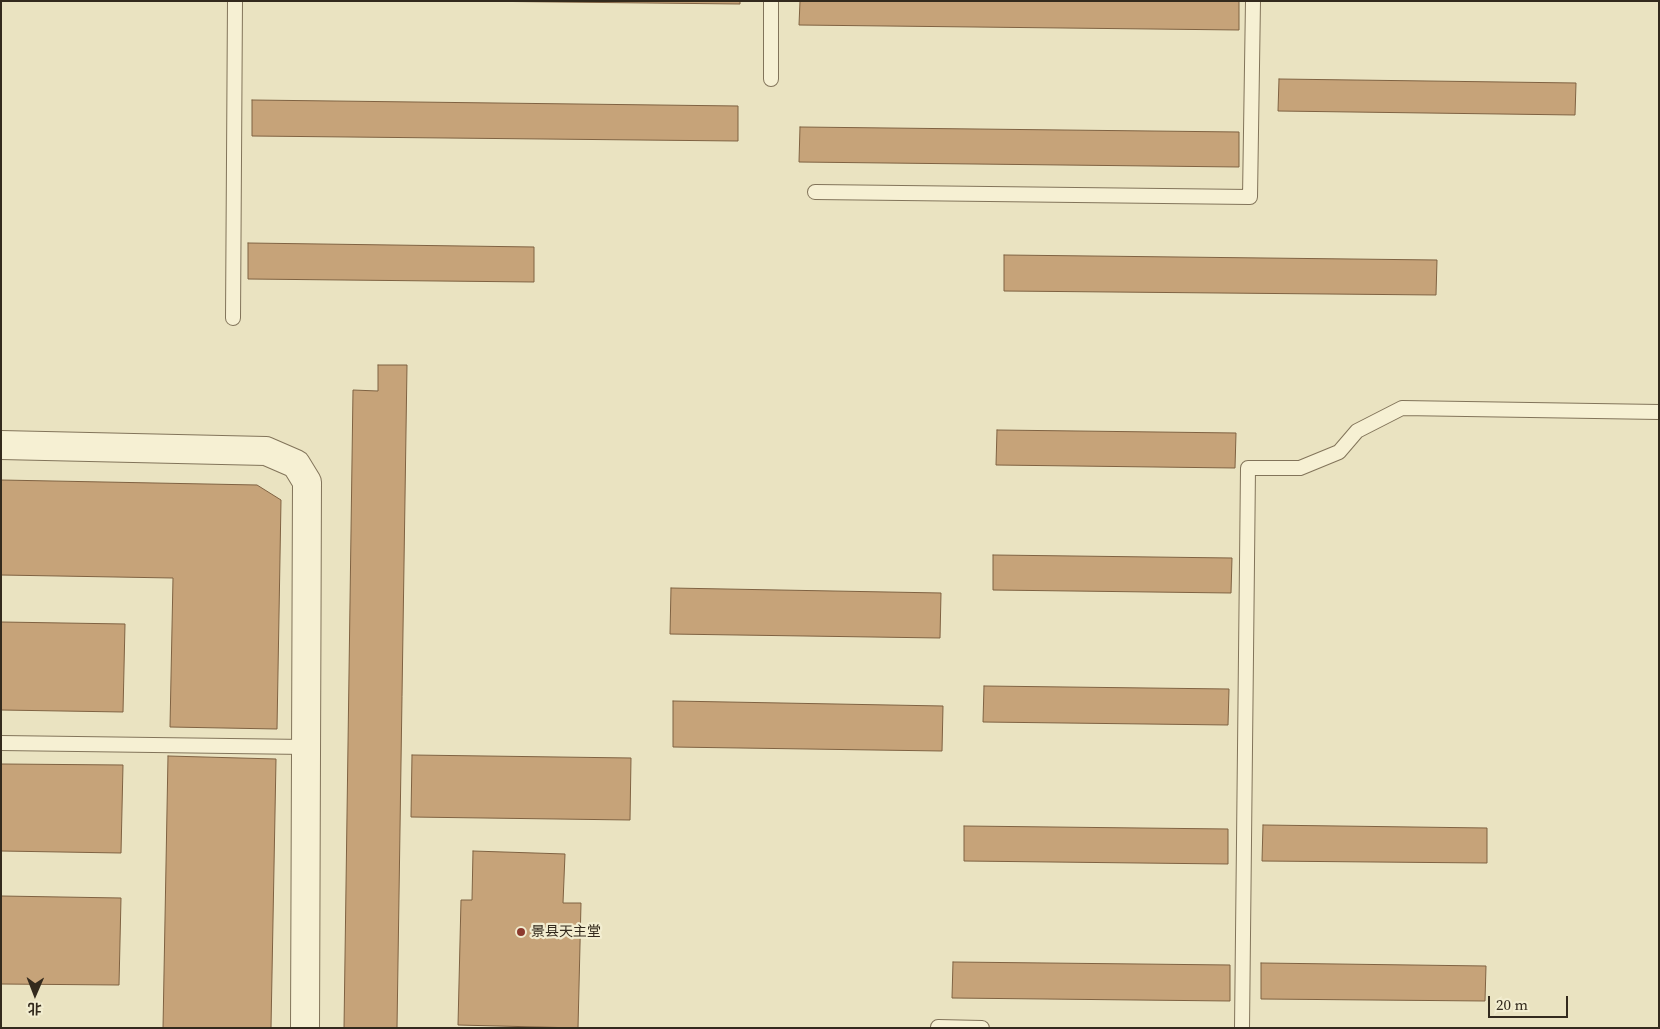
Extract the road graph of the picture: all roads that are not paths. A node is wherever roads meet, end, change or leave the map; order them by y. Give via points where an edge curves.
1 (235, 1) edge
2 (771, 1) edge
3 (1253, 1) edge
4 (770, 79) dead end
5 (815, 192) dead end
6 (233, 318) dead end
7 (1659, 412) edge
8 (1, 445) edge
9 (1, 742) edge
10 (306, 747) junction
11 (938, 1027) edge
12 (305, 1028) edge
13 (982, 1028) edge
14 (1242, 1028) edge

1 - 6 lane
2 - 4 lane
3 - 5 lane via 1250,197
7 - 14 lane via 1402,408 1357,431 1339,452 1300,468 1248,468
8 - 10 street via 266,451 296,464 307,482
9 - 10 lane
10 - 12 street
11 - 13 lane

